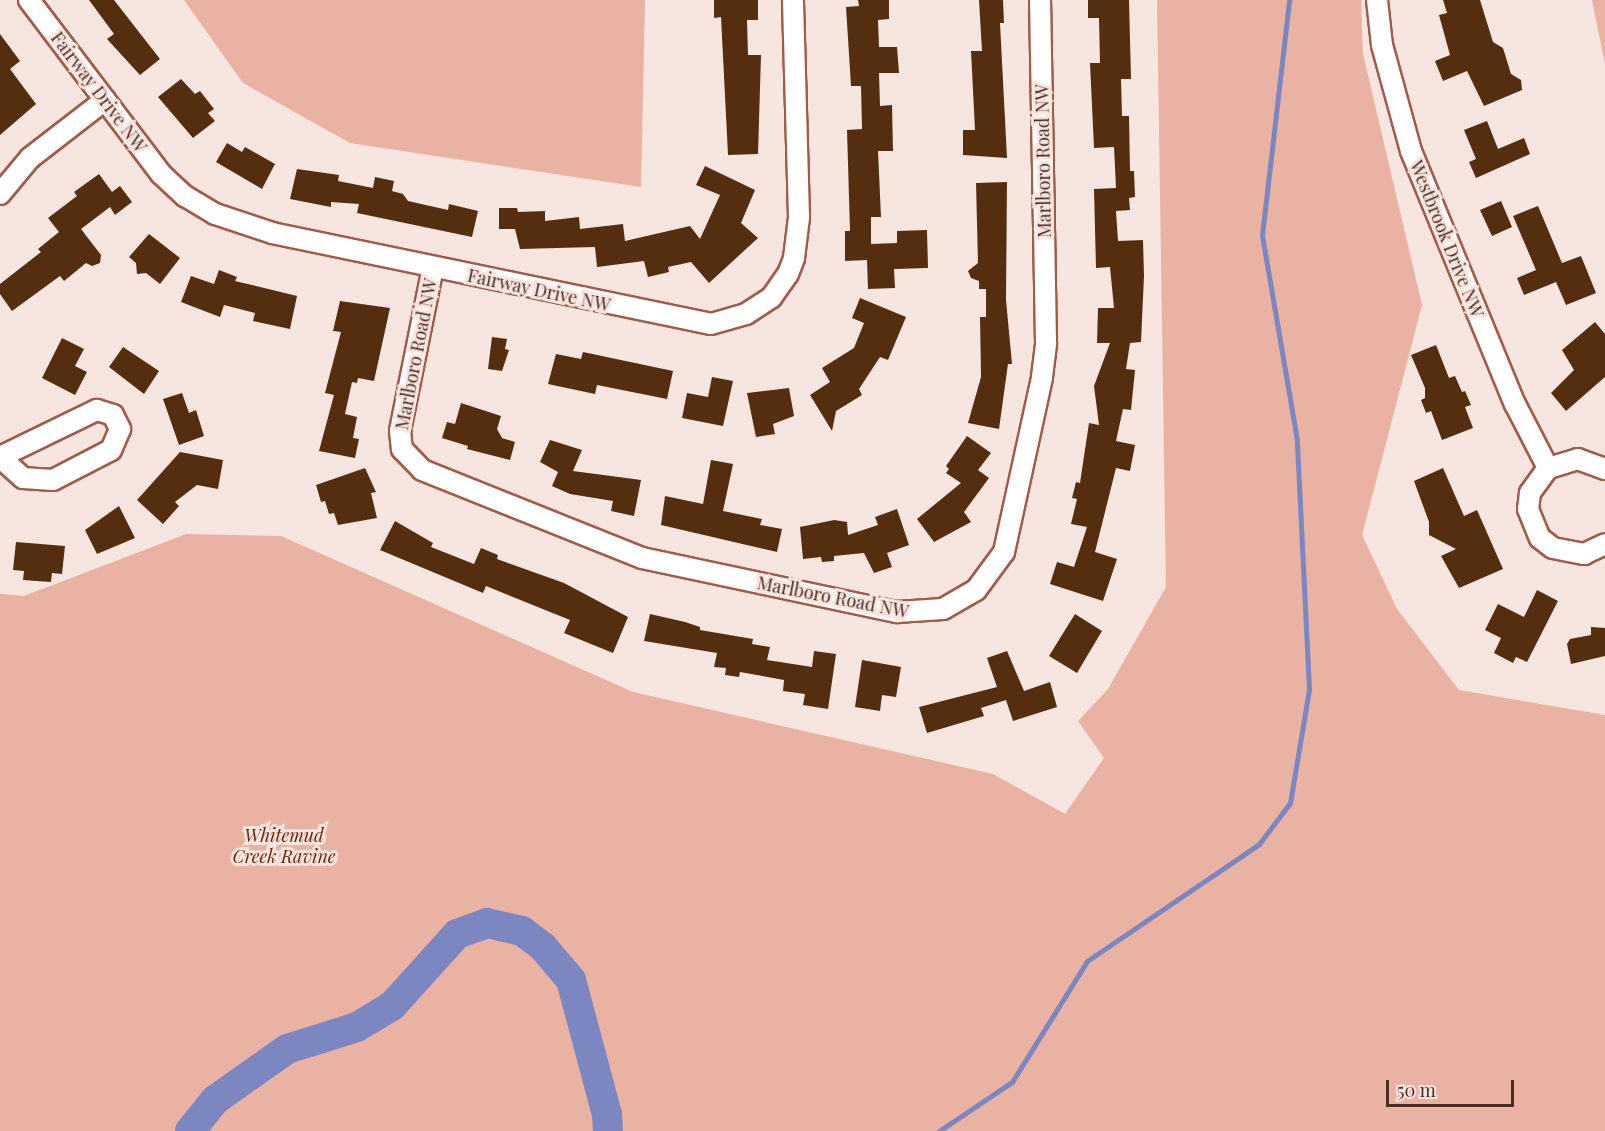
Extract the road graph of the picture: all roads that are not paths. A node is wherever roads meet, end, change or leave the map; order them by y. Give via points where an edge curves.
1 (29, 0) edge
2 (793, 0) edge
3 (1040, 0) edge
4 (1377, 0) edge
5 (105, 100) junction
6 (0, 194) edge
7 (433, 267) junction
8 (0, 457) edge
9 (1548, 468) junction
10 (1605, 469) edge
11 (1605, 544) edge

1 - 5 street, Fairway Drive NW
2 - 7 street, Fairway Drive NW via 798,238 788,274 759,307 722,323 699,324
3 - 7 street, Marlboro Road NW via 1046,342 1042,377 1005,552 976,590 943,609 897,612 642,558 422,470 402,449 400,431
4 - 9 street, Westbrook Drive NW via 1382,45 1411,151 1515,404
5 - 6 street via 30,158
5 - 7 street, Fairway Drive NW via 161,174 185,196 215,214 250,228
8 - 8 street via 97,410 113,415 120,429 111,450 52,480 23,478
9 - 10 street via 1578,459
9 - 11 street via 1530,493 1528,509 1540,538 1568,554 1584,554

